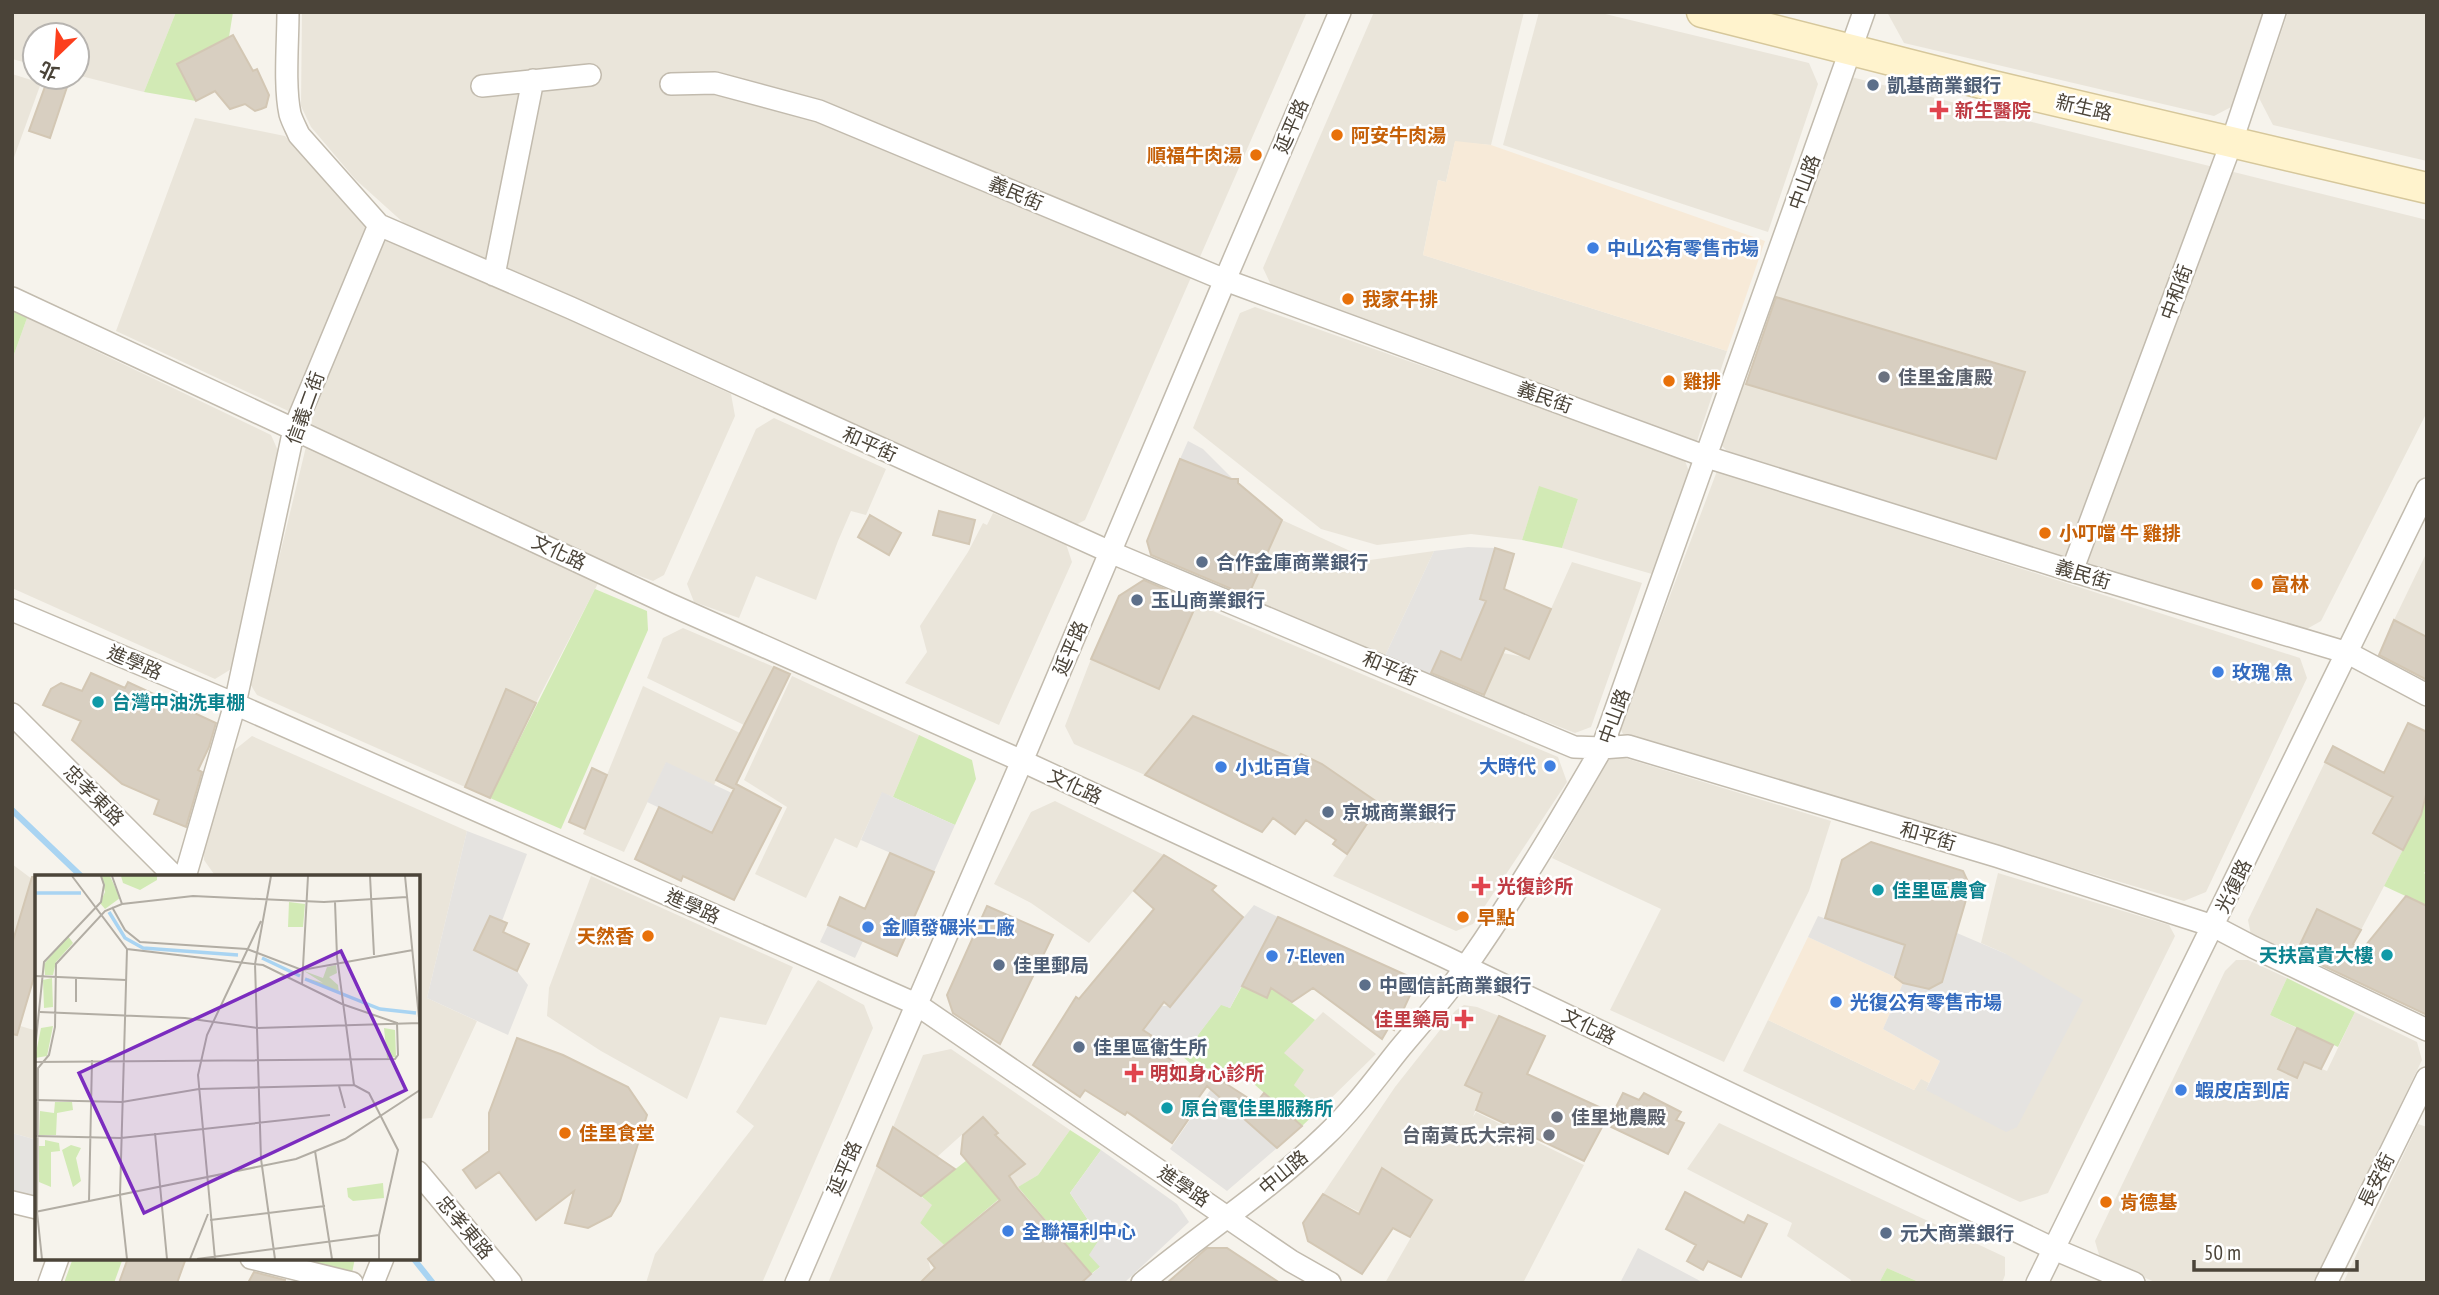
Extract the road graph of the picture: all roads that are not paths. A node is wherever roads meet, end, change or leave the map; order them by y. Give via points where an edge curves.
1 (288, 12) edge
2 (1340, 12) edge
3 (1702, 12) edge
4 (1864, 12) edge
5 (2275, 12) edge
6 (1852, 50) junction
7 (590, 75) dead end
8 (533, 80) junction
9 (671, 84) dead end
10 (482, 86) dead end
11 (2232, 141) junction
12 (2427, 188) edge
13 (379, 225) junction
14 (494, 275) junction
15 (1224, 280) junction
16 (12, 298) edge
17 (294, 429) junction
18 (1707, 457) junction
19 (2427, 489) edge
20 (1110, 552) junction
21 (2072, 571) junction
22 (12, 610) edge
23 (2348, 653) junction
24 (2427, 695) edge
25 (235, 704) junction
26 (12, 714) edge
27 (1602, 748) junction
28 (1022, 761) junction
29 (173, 875) edge
30 (186, 875) edge
31 (2213, 926) junction
32 (1466, 967) junction
33 (916, 1004) junction
34 (2427, 1030) edge
35 (2427, 1078) edge
36 (420, 1175) edge
37 (12, 1202) edge
38 (35, 1208) edge
39 (1229, 1217) junction
40 (2054, 1249) junction
41 (57, 1260) edge
42 (259, 1260) edge
43 (382, 1260) edge
44 (49, 1283) edge
45 (352, 1283) edge
46 (373, 1283) edge
47 (511, 1283) edge
48 (796, 1283) edge
49 (1142, 1283) edge
50 (1330, 1283) edge
51 (2037, 1283) edge
52 (2134, 1283) edge
53 (2326, 1283) edge

1 - 13 street via 290,115 299,135
2 - 15 street, 延平路
3 - 6 main road, 新生路
4 - 6 street, 中山路
5 - 11 street, 中和街
6 - 11 main road, 新生路
6 - 18 street, 中山路
7 - 8 street
8 - 10 street
8 - 14 street
9 - 15 street, 義民街 via 715,83 819,111
11 - 12 main road, 新生路
11 - 21 street, 中和街
13 - 14 street, 和平街
13 - 17 street, 信義二街
14 - 20 street, 和平街
15 - 18 street, 義民街
15 - 20 street, 延平路
16 - 17 street, 文化路
17 - 25 street, 信義二街
17 - 28 street, 文化路 via 669,604
18 - 21 street, 義民街
18 - 27 street, 中山路
19 - 23 street, 光復路
20 - 27 street, 和平街 via 1574,747
20 - 28 street, 延平路
21 - 23 street, 義民街
22 - 25 street, 進學路
23 - 24 street, 義民街
23 - 31 street, 光復路
25 - 30 street, 信義二街
25 - 33 street, 進學路
26 - 29 street, 忠孝東路
27 - 31 street, 和平街 via 1628,746
27 - 32 street, 中山路
28 - 32 street, 文化路
28 - 33 street, 延平路
31 - 34 street, 和平街
31 - 40 street, 光復路
32 - 39 street, 中山路 via 1325,1137
32 - 40 street, 文化路
33 - 39 street, 進學路
33 - 48 street, 延平路
35 - 53 street, 長安街
36 - 47 street, 忠孝東路
37 - 38 street
39 - 49 street, 中山路
39 - 50 street, 進學路
40 - 51 street, 光復路
40 - 52 street, 文化路
41 - 44 street
42 - 45 street
43 - 46 street

